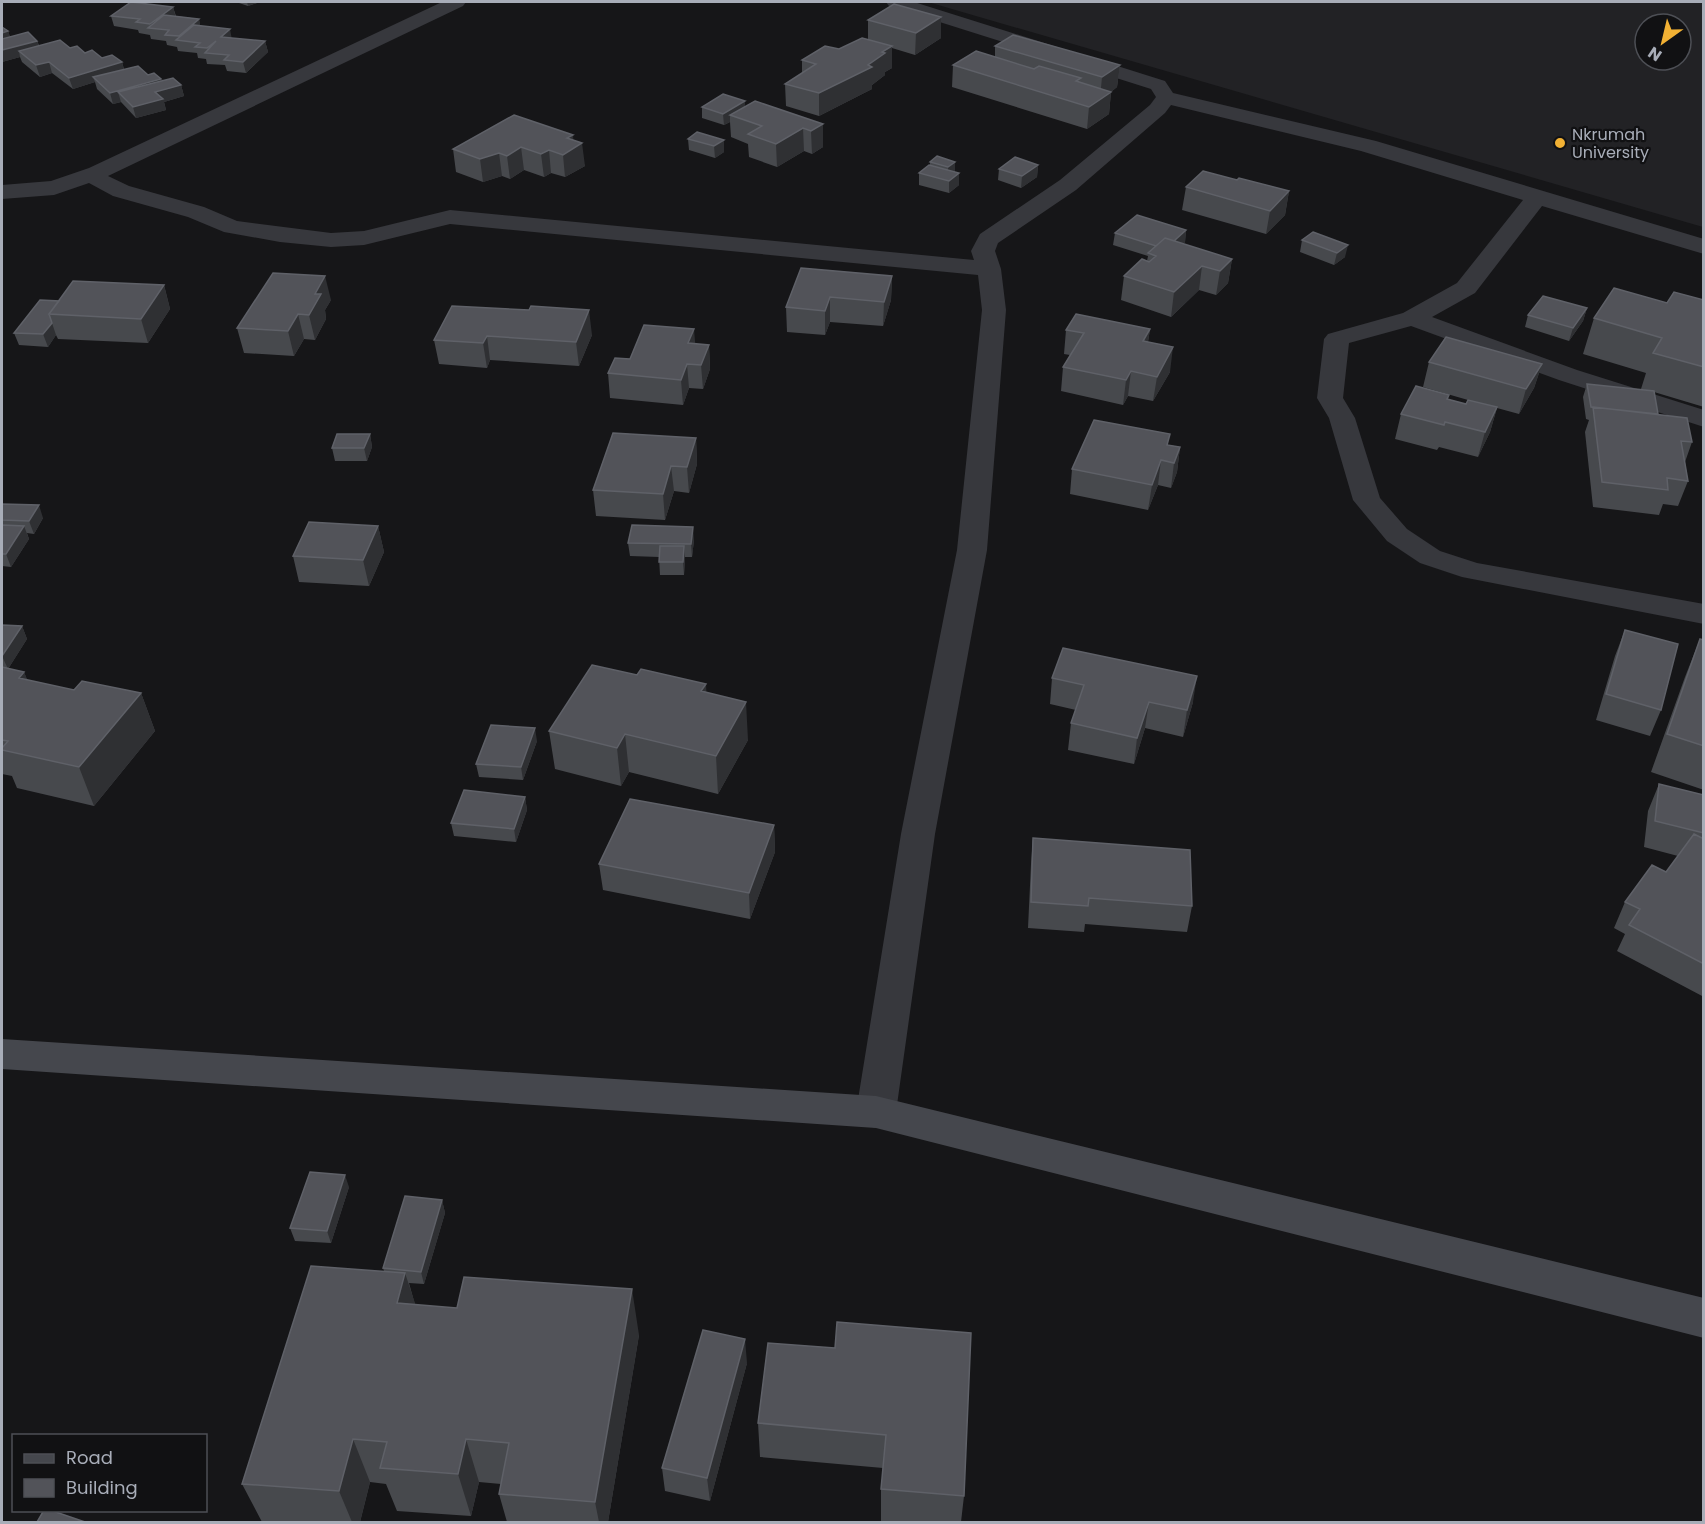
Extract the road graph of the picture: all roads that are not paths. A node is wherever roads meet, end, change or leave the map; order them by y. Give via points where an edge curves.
1 (456, 2) edge
2 (896, 2) edge
3 (1166, 97) junction
4 (89, 175) junction
5 (2, 192) edge
6 (1537, 197) junction
7 (1704, 247) edge
8 (989, 269) junction
9 (1412, 318) junction
10 (1704, 419) edge
11 (1704, 614) edge
12 (2, 1054) edge
13 (876, 1112) junction
14 (1704, 1318) edge

1 - 4 street via 175,138
2 - 3 street via 1158,85
3 - 6 street via 1368,146
3 - 8 street via 1158,109 1068,185 987,239 982,251
4 - 5 street via 54,188
4 - 8 street via 121,191 232,226 280,236 364,238 450,217
6 - 7 street
6 - 9 street via 1466,288
8 - 13 street via 994,309 972,550 918,834
9 - 10 street
9 - 11 street via 1337,339 1330,398 1342,418 1367,500 1397,535 1430,557 1472,571
12 - 13 street
13 - 14 street

